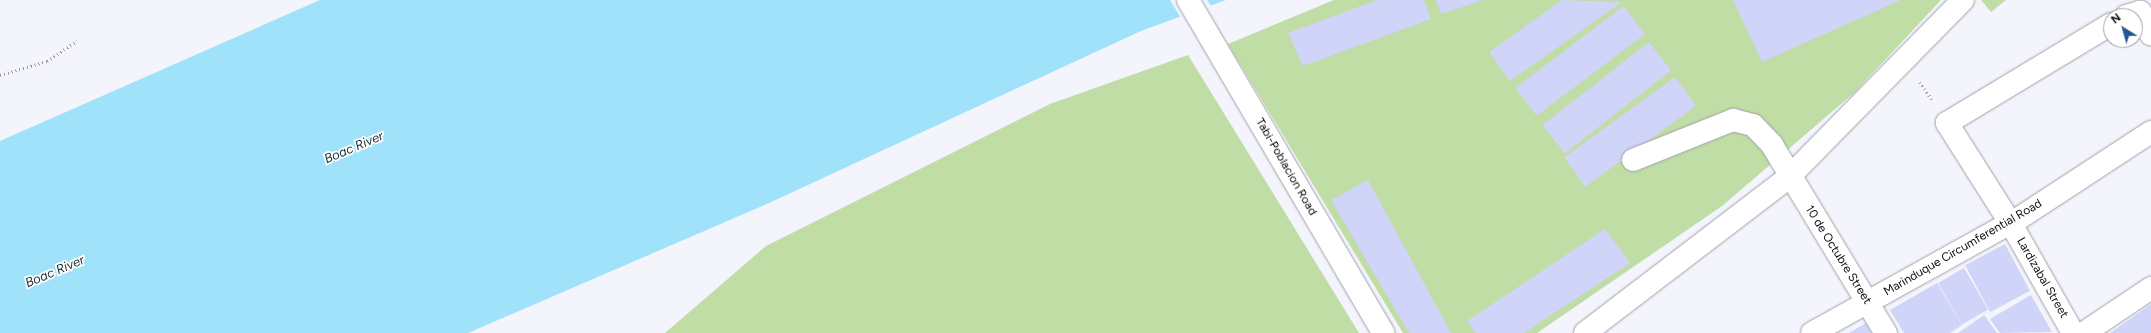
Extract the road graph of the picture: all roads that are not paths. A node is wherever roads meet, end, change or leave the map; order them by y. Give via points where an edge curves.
1 (1188, 0) edge
2 (1963, 0) edge
3 (2143, 18) edge
4 (2103, 29) edge
5 (2151, 35) edge
6 (2151, 132) edge
7 (1632, 160) dead end
8 (1789, 177) junction
9 (2011, 224) junction
10 (2151, 288) edge
11 (1868, 302) junction
12 (1383, 333) edge
13 (1586, 333) edge
14 (1812, 333) edge
15 (1886, 333) edge
16 (2073, 333) edge
17 (2084, 333) edge

1 - 12 street, Tabi-Poblacion Road
2 - 8 street
3 - 5 street
4 - 9 street, Lardizabal Street via 1947,124
6 - 9 street, Marinduque Circumferential Road
7 - 8 street, 10 de Octubre Street via 1733,120 1753,125 1772,145
8 - 11 street, 10 de Octubre Street
8 - 13 street
9 - 11 street, Marinduque Circumferential Road
9 - 16 street, Lardizabal Street
10 - 17 street
11 - 14 street, Marinduque Circumferential Road
11 - 15 street, 10 de Octubre Street

